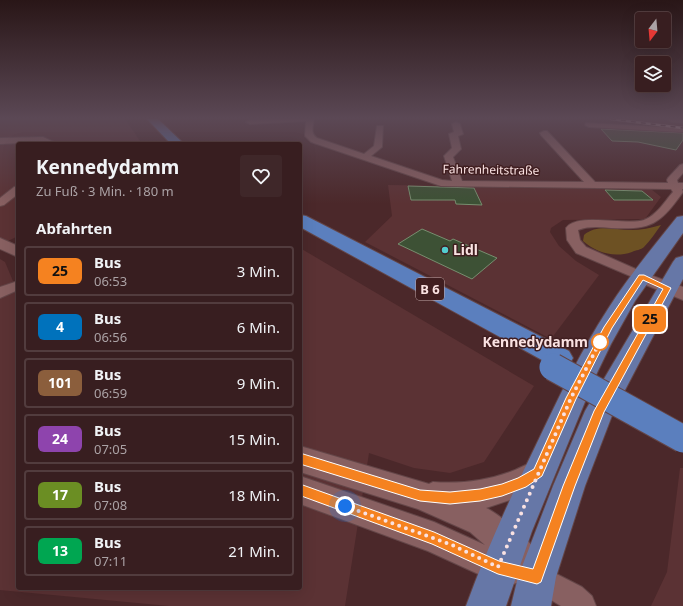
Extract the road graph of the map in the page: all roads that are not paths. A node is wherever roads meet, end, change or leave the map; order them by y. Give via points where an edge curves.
1 (336, 147) edge
2 (378, 147) edge
3 (457, 147) edge
4 (557, 147) edge
5 (365, 157) junction
6 (683, 167) edge
7 (458, 184) junction
8 (592, 185) junction
9 (678, 186) edge
10 (16, 191) edge
11 (0, 203) edge
12 (302, 221) edge
13 (683, 221) edge
14 (302, 229) edge
15 (0, 230) edge
16 (16, 234) edge
17 (0, 243) edge
18 (16, 251) edge
19 (683, 262) edge
20 (642, 277) junction
21 (16, 286) edge
22 (675, 291) edge
23 (0, 293) edge
24 (556, 362) junction
25 (585, 405) junction
26 (683, 425) edge
27 (683, 439) edge
28 (302, 460) edge
29 (538, 472) junction
30 (302, 491) edge
31 (420, 496) junction
32 (503, 555) junction
33 (534, 591) edge
34 (486, 606) edge
35 (582, 606) edge

1 - 5 street, Fahrenheitstraße
2 - 5 street
3 - 7 street via 448,156
4 - 8 street
5 - 7 street, Fahrenheitstraße via 433,181
6 - 9 street via 672,180
7 - 8 street, Fahrenheitstraße
8 - 9 street, Fahrenheitstraße
9 - 20 street via 678,192 656,218 647,223 586,224 572,228 570,234 581,250
10 - 11 street
12 - 24 highway, B 6
13 - 20 main road
14 - 24 highway, B 6
15 - 16 street
17 - 18 street
19 - 22 main road
20 - 22 street
20 - 25 main road via 608,327
21 - 23 street
22 - 25 main road
24 - 26 highway, B 6
24 - 27 highway, B 6, bridge
25 - 29 main road
25 - 33 main road via 569,486
28 - 31 street
29 - 31 street via 502,490 480,495 450,498
29 - 32 main road
30 - 32 street via 434,538
31 - 32 street via 481,521
32 - 33 street
32 - 34 main road
33 - 35 street via 572,597

